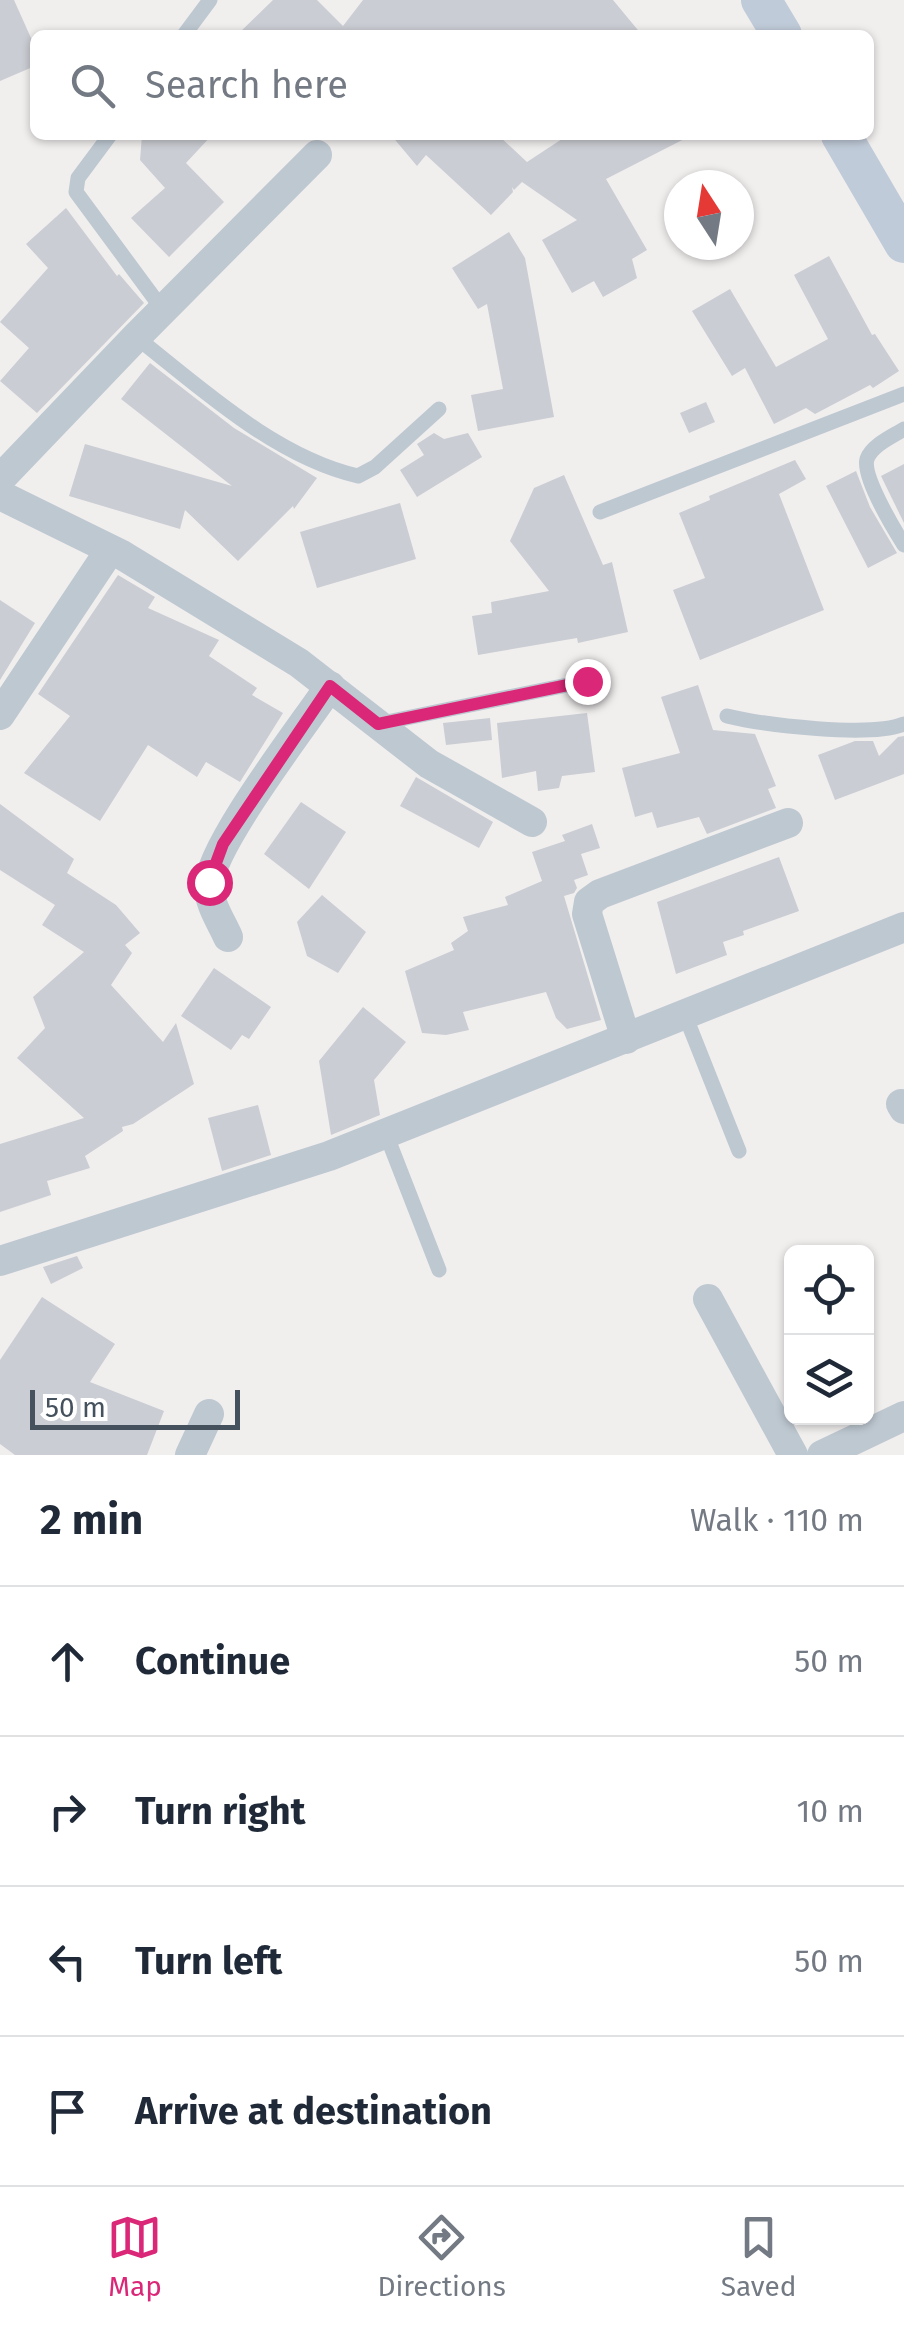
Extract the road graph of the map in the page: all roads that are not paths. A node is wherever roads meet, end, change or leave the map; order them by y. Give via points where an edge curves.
1 (210, 0) edge
2 (761, 0) edge
3 (188, 30) edge
4 (779, 30) edge
5 (106, 140) edge
6 (843, 140) edge
7 (317, 155) dead end
8 (904, 243) edge
9 (163, 310) junction
10 (136, 336) junction
11 (904, 394) edge
12 (440, 409) dead end
13 (904, 429) edge
14 (0, 479) edge
15 (0, 494) edge
16 (600, 512) dead end
17 (904, 544) edge
18 (110, 550) junction
19 (587, 681) dead end
20 (330, 686) junction
21 (0, 716) edge
22 (727, 716) dead end
23 (378, 724) junction
24 (904, 724) edge
25 (532, 822) dead end
26 (788, 823) dead end
27 (904, 927) edge
28 (228, 936) dead end
29 (685, 1015) junction
30 (626, 1039) junction
31 (386, 1134) junction
32 (739, 1152) dead end
33 (0, 1261) edge
34 (439, 1270) dead end
35 (708, 1299) dead end
36 (209, 1414) dead end
37 (904, 1416) edge
38 (190, 1455) edge
39 (792, 1455) edge
40 (822, 1455) edge

1 - 3 lane
2 - 4 street
5 - 9 lane via 78,178 76,192
6 - 8 street
7 - 9 street
9 - 10 street
10 - 12 lane via 242,421 332,470 358,476 375,467
10 - 14 street
11 - 16 lane
13 - 17 lane via 875,448 867,473
15 - 18 street
18 - 20 street
18 - 21 street
19 - 23 lane
20 - 23 street
20 - 28 street via 223,844 209,882
22 - 24 lane via 877,730
23 - 25 street via 429,764
26 - 30 street via 589,902 587,914
27 - 29 street
29 - 30 street
29 - 32 lane
30 - 31 street
31 - 33 street
31 - 34 lane
35 - 39 street
36 - 38 street
37 - 40 street

